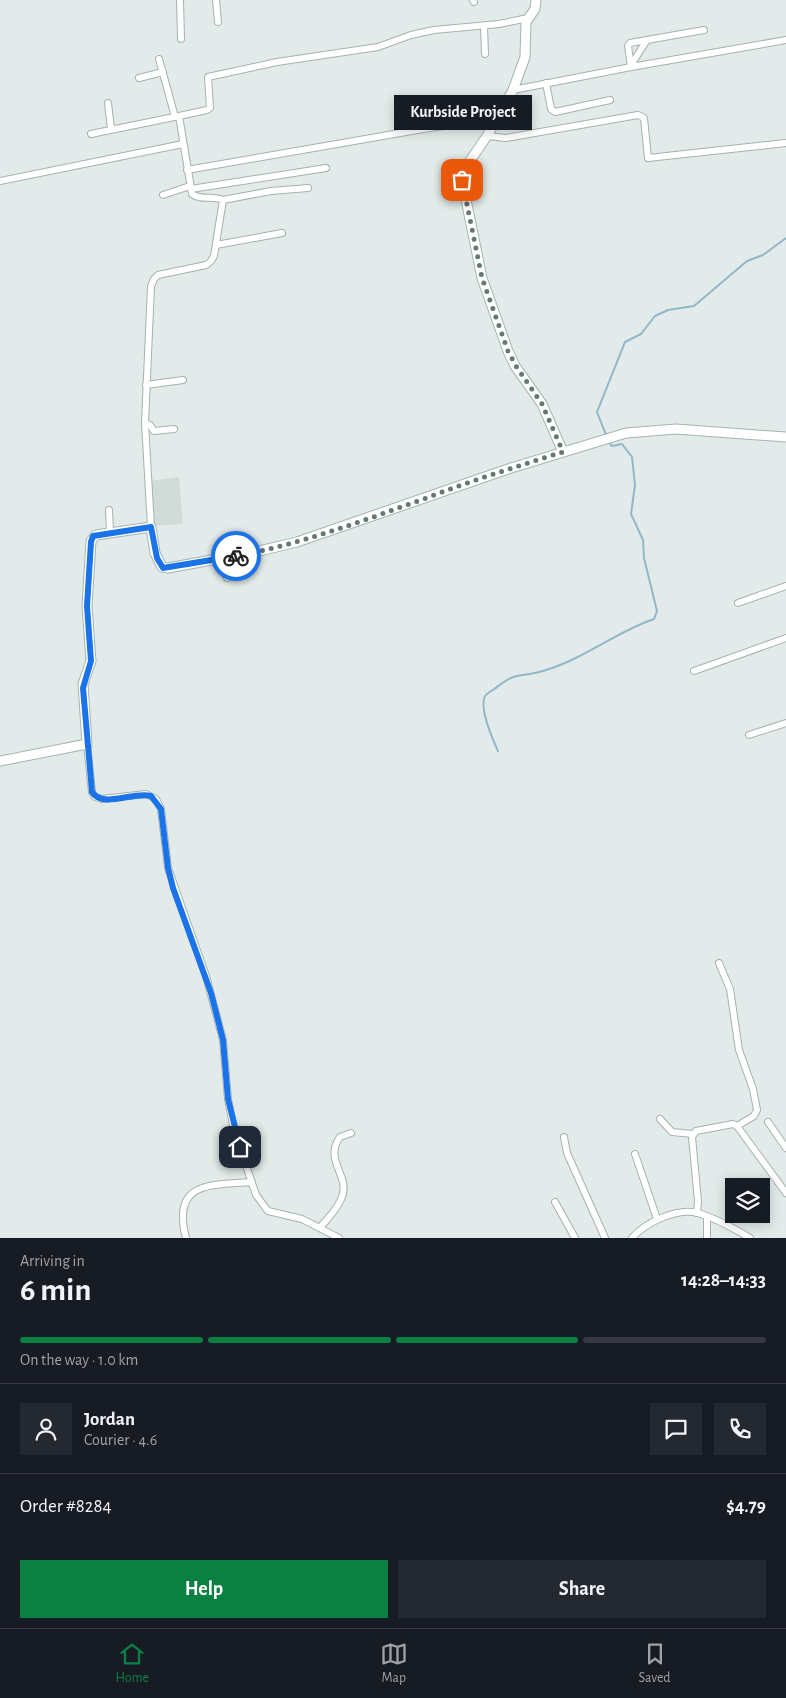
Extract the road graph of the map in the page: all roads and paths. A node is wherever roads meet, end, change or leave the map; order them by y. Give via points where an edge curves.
1 (180, 0) edge
2 (216, 0) edge
3 (536, 0) edge
4 (528, 18) junction
5 (218, 22) dead end
6 (484, 26) junction
7 (704, 30) dead end
8 (182, 39) dead end
9 (647, 40) junction
10 (786, 40) edge
11 (485, 54) dead end
12 (159, 59) dead end
13 (631, 66) junction
14 (163, 72) junction
15 (139, 78) dead end
16 (546, 83) junction
17 (513, 90) junction
18 (610, 100) dead end
19 (108, 102) dead end
20 (177, 117) junction
21 (495, 122) junction
22 (111, 129) junction
23 (91, 134) dead end
24 (487, 136) junction
25 (786, 143) edge
26 (183, 144) junction
27 (326, 168) dead end
28 (187, 170) junction
29 (0, 181) edge
30 (190, 188) junction
31 (308, 188) dead end
32 (163, 195) dead end
33 (223, 200) junction
34 (282, 233) dead end
35 (216, 245) junction
36 (183, 380) dead end
37 (146, 386) junction
38 (144, 423) junction
39 (174, 429) dead end
40 (786, 437) edge
41 (563, 452) junction
42 (108, 510) dead end
43 (151, 527) junction
44 (110, 532) junction
45 (223, 558) junction
46 (227, 578) dead end
47 (786, 586) edge
48 (738, 603) dead end
49 (786, 638) edge
50 (694, 671) dead end
51 (786, 722) edge
52 (749, 735) dead end
53 (87, 744) junction
54 (0, 761) edge
55 (719, 963) dead end
56 (660, 1120) dead end
57 (768, 1122) dead end
58 (737, 1126) junction
59 (351, 1133) dead end
60 (693, 1134) junction
61 (564, 1137) dead end
62 (786, 1148) edge
63 (636, 1154) dead end
64 (252, 1182) junction
65 (786, 1193) edge
66 (555, 1202) dead end
67 (696, 1213) junction
68 (707, 1218) junction
69 (656, 1219) junction
70 (320, 1227) junction
71 (186, 1238) edge
72 (339, 1238) edge
73 (575, 1238) edge
74 (605, 1238) edge
75 (632, 1238) edge
76 (708, 1238) edge
77 (750, 1238) edge

1 - 8 street
2 - 5 street
3 - 4 street
4 - 6 street
4 - 17 street via 525,57
6 - 11 street
6 - 20 street via 434,30 378,47 210,75 207,80 210,108
7 - 9 street
9 - 13 street
9 - 13 street via 629,44
10 - 13 street
12 - 14 street
13 - 16 street
14 - 15 street
14 - 20 street
16 - 17 street
16 - 18 street via 552,109 556,112
17 - 21 street
19 - 22 street
20 - 22 street
20 - 26 street
21 - 24 street
21 - 28 street via 483,120 423,129
22 - 23 street
24 - 25 street via 506,138 638,115 644,118 648,158
24 - 41 street via 462,176 480,272 511,358 542,404
26 - 28 street
26 - 29 street
27 - 30 street
28 - 30 street
30 - 32 street
30 - 33 street via 198,197
31 - 33 street
33 - 35 street
34 - 35 street
35 - 37 street via 209,263 162,274 152,281
36 - 37 street
37 - 38 street
38 - 39 street via 154,431
38 - 43 street
40 - 41 street via 646,430 612,436
41 - 45 street via 304,540
42 - 44 street
43 - 44 street
43 - 45 street via 162,568
44 - 53 street via 95,536 91,542 87,606 91,661 83,684
45 - 46 street
47 - 48 street
49 - 50 street
51 - 52 street
53 - 54 street
53 - 64 street via 95,797 102,800 146,794 156,799 161,809 168,868 209,984 223,1040 234,1130
55 - 58 street via 730,989 739,1050 757,1110 754,1116
56 - 60 street via 672,1132
57 - 62 street
58 - 60 street via 733,1124
58 - 65 street
59 - 70 street via 340,1137 334,1154 343,1185 342,1196 332,1215
60 - 67 street
61 - 74 street
63 - 69 street
64 - 70 street via 256,1195 268,1211
64 - 71 street via 208,1186 193,1191 183,1214
66 - 73 street
67 - 68 street
67 - 69 street
68 - 76 street
68 - 77 street
69 - 75 street
70 - 72 street

